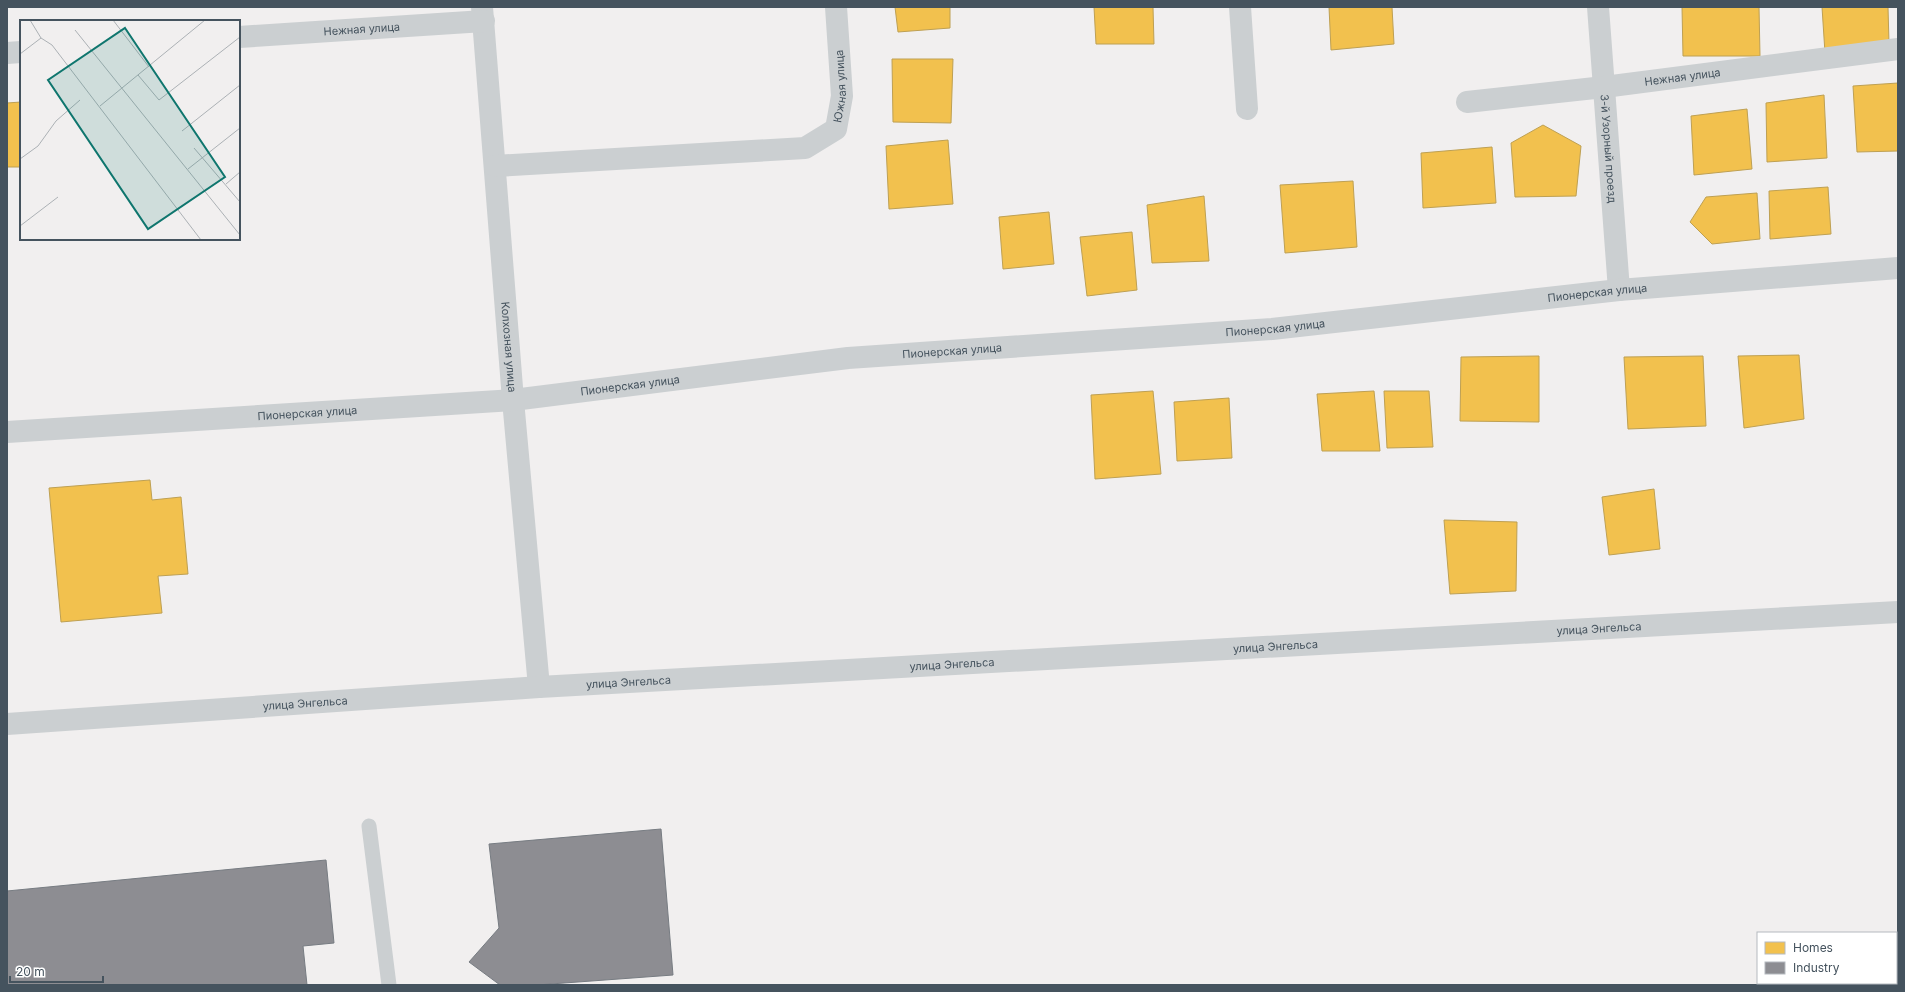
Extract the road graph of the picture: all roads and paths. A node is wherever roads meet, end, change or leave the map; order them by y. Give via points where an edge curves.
1 (836, 7) edge
2 (1240, 7) edge
3 (1598, 7) edge
4 (483, 14) edge
5 (240, 37) edge
6 (1898, 49) edge
7 (7, 52) edge
8 (20, 52) edge
9 (1604, 87) junction
10 (1467, 102) dead end
11 (1247, 109) dead end
12 (495, 166) junction
13 (1898, 268) edge
14 (1619, 290) junction
15 (513, 400) junction
16 (7, 432) edge
17 (1898, 612) edge
18 (539, 687) junction
19 (7, 724) edge
20 (369, 826) dead end
21 (389, 985) edge

1 - 12 street, Южная улица via 842,96 836,129 806,148
2 - 11 street
3 - 9 street, 3-й Узорный проезд
4 - 5 street, Нежная улица
4 - 12 street, Колхозная улица
6 - 9 street, Нежная улица
7 - 8 street
9 - 10 street, Нежная улица
9 - 14 street, 3-й Узорный проезд
12 - 15 street, Колхозная улица
13 - 14 street, Пионерская улица
14 - 15 street, Пионерская улица via 1272,329 848,358
15 - 16 street, Пионерская улица
15 - 18 street, Колхозная улица
17 - 18 street, улица Энгельса
18 - 19 street, улица Энгельса
20 - 21 lane

